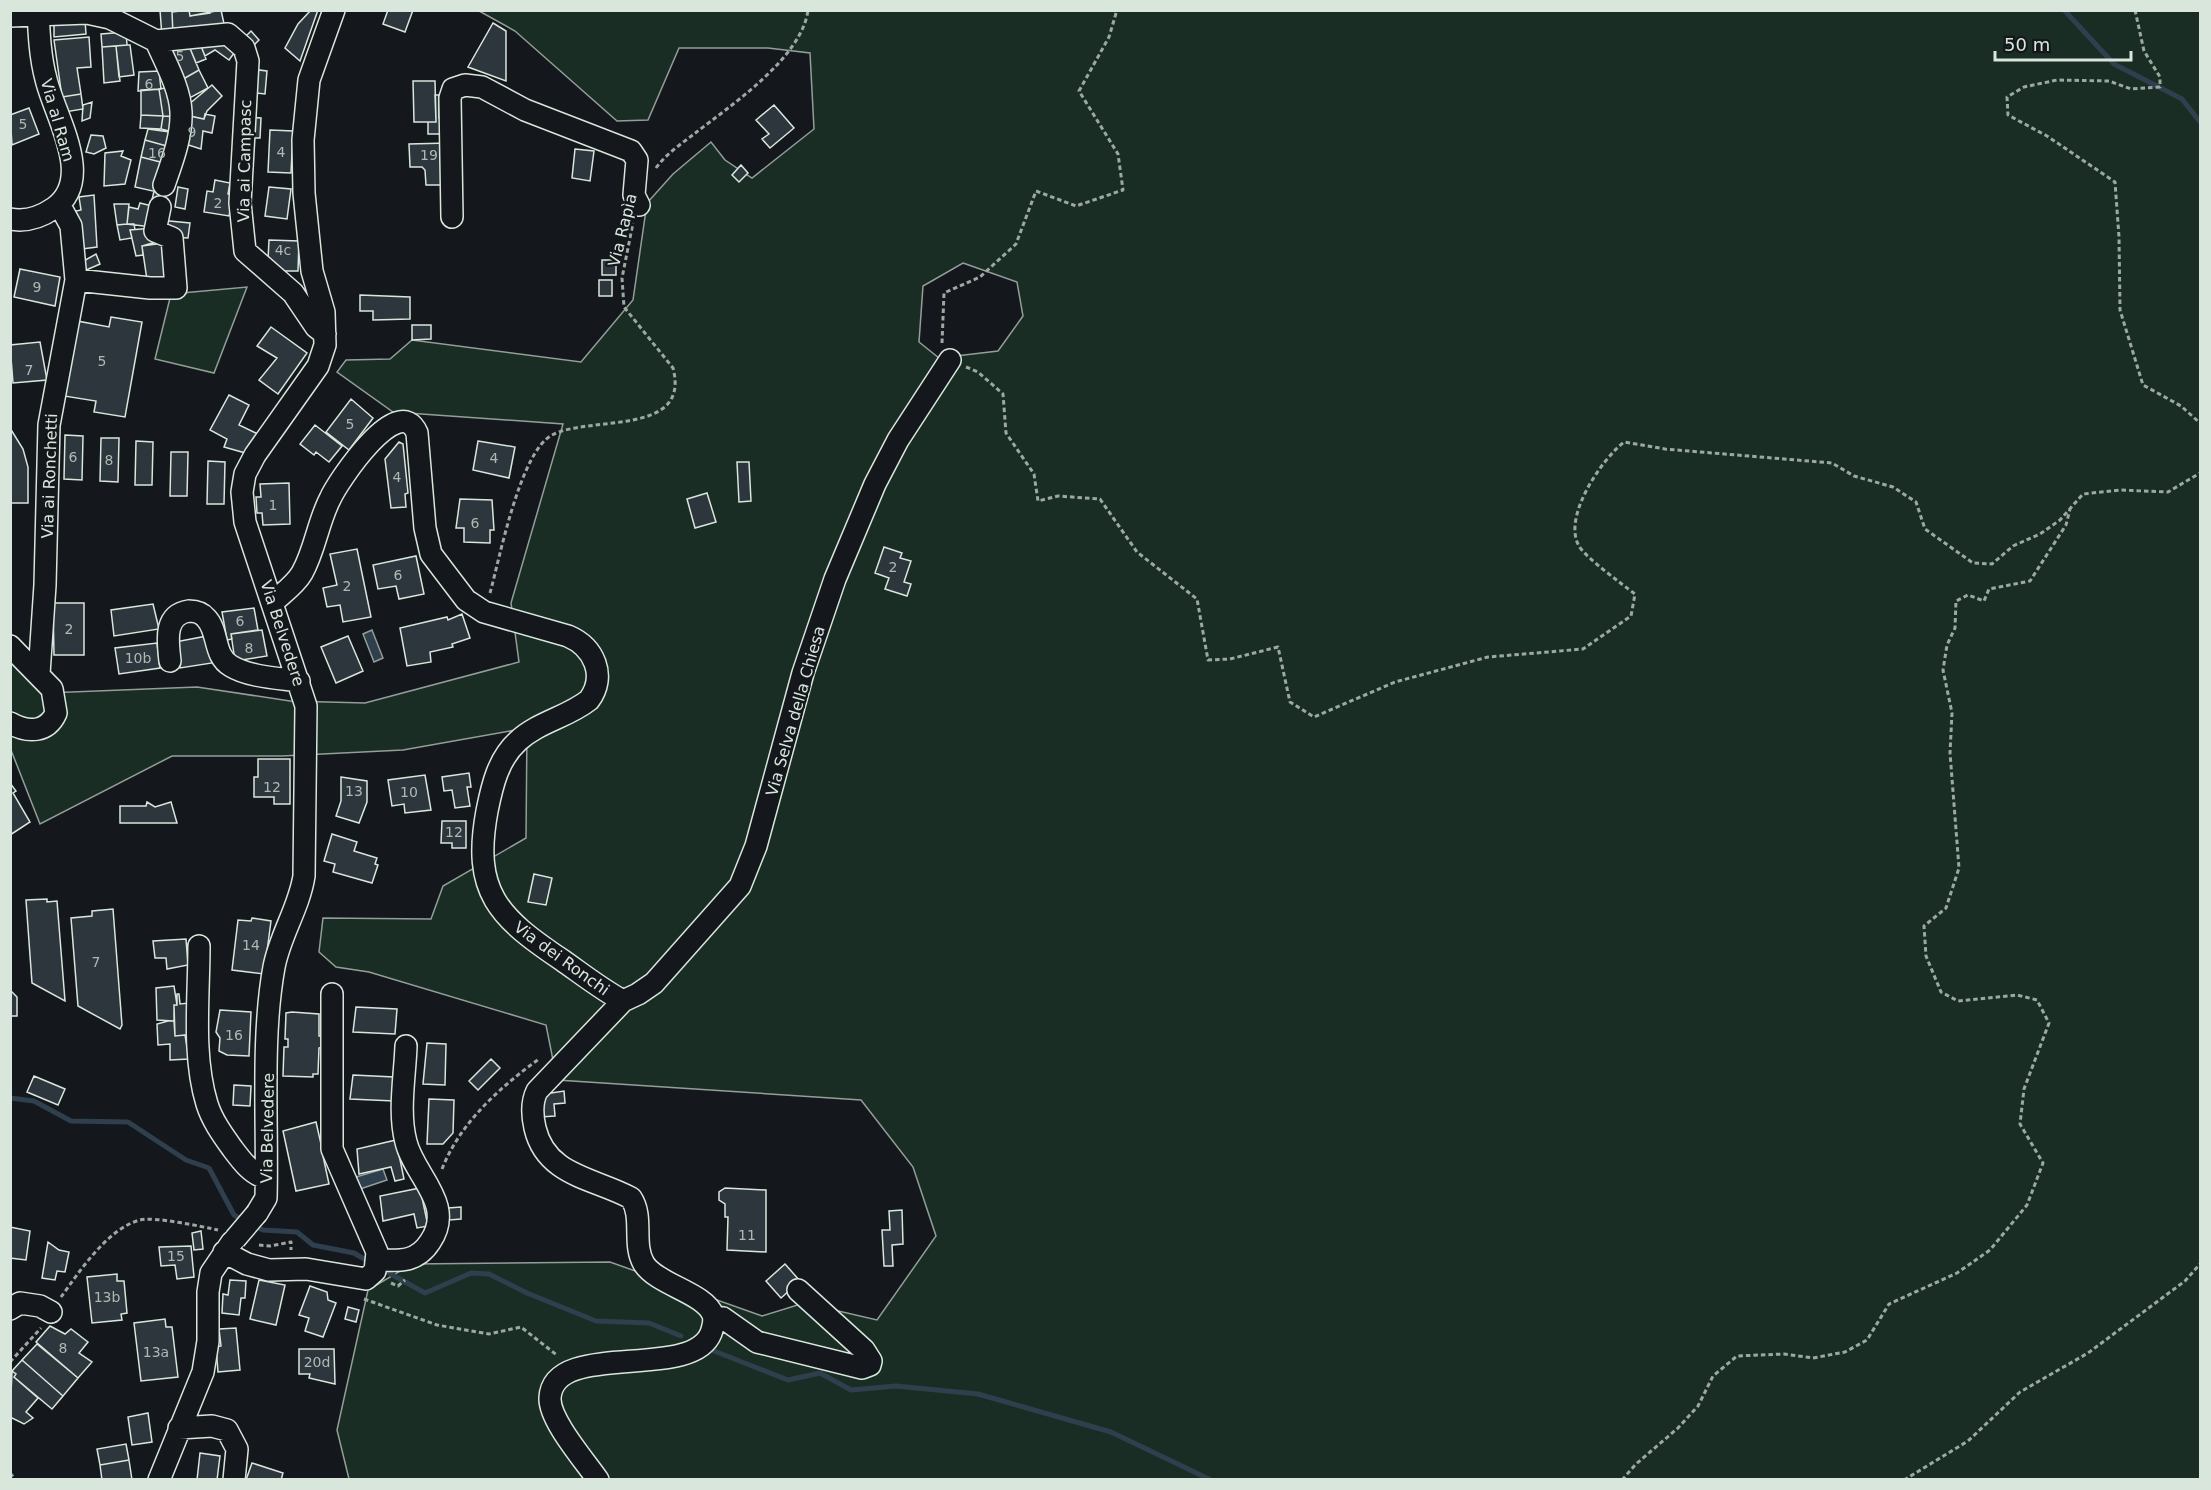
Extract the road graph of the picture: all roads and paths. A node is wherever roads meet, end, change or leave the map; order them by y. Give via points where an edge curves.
1 (334, 10) edge
2 (808, 10) edge
3 (1117, 10) edge
4 (2135, 10) edge
5 (38, 13) edge
6 (113, 14) edge
7 (10, 16) edge
8 (156, 41) junction
9 (652, 174) dead end
10 (164, 185) dead end
11 (59, 204) junction
12 (639, 206) joint
13 (160, 207) dead end
14 (452, 217) dead end
15 (10, 219) edge
16 (76, 280) junction
17 (325, 334) junction
18 (950, 360) junction
19 (2200, 423) edge
20 (2200, 473) edge
21 (2070, 507) junction
22 (273, 602) junction
23 (484, 612) junction
24 (10, 646) edge
25 (170, 661) dead end
26 (39, 674) junction
27 (299, 681) junction
28 (10, 723) edge
29 (199, 946) dead end
30 (333, 994) dead end
31 (623, 1000) junction
32 (406, 1046) dead end
33 (542, 1057) dead end
34 (440, 1177) dead end
35 (266, 1178) junction
36 (291, 1242) dead end
37 (259, 1245) dead end
38 (224, 1247) junction
39 (2200, 1264) edge
40 (376, 1266) junction
41 (798, 1290) dead end
42 (360, 1298) dead end
43 (10, 1309) edge
44 (51, 1312) junction
45 (714, 1317) junction
46 (10, 1362) edge
47 (573, 1368) junction
48 (179, 1428) junction
49 (10, 1473) edge
50 (16, 1479) edge
51 (159, 1479) edge
52 (234, 1479) edge
53 (598, 1479) edge
54 (1622, 1479) edge
55 (1904, 1479) edge

1 - 17 street, Via Belvedere via 309,80 303,140 312,272 324,312
2 - 9 path, Via Rapìa via 802,31 785,56 664,158
3 - 18 path via 1108,37 1079,91 1118,154 1123,190 1076,206 1036,191 1016,244 980,277 944,293 941,339
4 - 19 path via 2136,27 2144,51 2160,77 2160,87 2131,89 2109,81 2057,80 2024,87 2007,97 2008,114 2115,182 2120,310 2144,385 2181,406
5 - 6 street
5 - 7 street
5 - 11 street, Via al Ram via 45,79 72,159 71,182
6 - 8 street
8 - 10 street via 181,110 177,145
8 - 17 street, Via ai Campasc via 228,34 244,48 248,61 240,203 245,251 293,293
11 - 15 street via 36,217
11 - 16 street, Via ai Ronchetti via 72,231
12 - 14 street via 634,195 637,160 631,151 525,110 482,87 465,85 453,89 450,98
12 - 23 path, Via Rapìa via 624,260 623,301 628,313 673,368 676,378 672,398 658,414 565,430 544,441 535,451 522,478
13 - 16 street via 155,231 171,238 176,288
16 - 26 street, Via ai Ronchetti via 49,425
17 - 22 street, Via Belvedere via 318,366 245,474 245,522
18 - 21 path via 978,372 1003,394 1006,433 1034,474 1038,501 1058,496 1100,499 1137,552 1197,599 1208,660 1278,646 1290,702 1314,717 1395,682 1488,657 1582,649 1631,616 1635,594 1579,546 1574,527 1585,490 1612,451 1624,442 1832,463 1854,476 1893,487 1916,502 1924,529 1973,563 1992,564 2013,546 2060,520
18 - 31 street, Via Selva della Chiesa via 898,440 835,579 802,673 763,822 740,886 654,983
20 - 21 path via 2168,492 2120,490 2084,494
21 - 54 path via 2066,525 2030,581 1989,589 1984,601 1968,595 1956,601 1955,628 1947,645 1943,670 1952,713 1950,753 1959,868 1946,908 1924,926 1926,956 1941,992 1958,1001 2017,994 2037,1000 2049,1023 2024,1089 2019,1124 2043,1163 2027,1205 1990,1250 1957,1273 1889,1304 1867,1340 1845,1352 1813,1358 1784,1354 1737,1356 1713,1376 1698,1406 1678,1428
22 - 23 street, Via dei Ronchi via 300,576 330,498 349,468 384,429 393,422 404,421 412,423 417,433 431,554 466,600
22 - 27 street, Via Belvedere
23 - 31 street, Via dei Ronchi via 580,641 598,671 589,700 518,740 496,774 482,851 490,892 500,910 525,935
24 - 26 street
25 - 27 street via 168,634 172,621 194,611 210,623 220,654 228,664 240,670
26 - 28 street via 56,696 57,713 48,725 30,730
27 - 35 street, Via Belvedere via 307,714 306,860 302,888 277,952 270,988
29 - 35 street via 200,1059 207,1105 243,1163
30 - 40 street via 332,1149
31 - 45 street, Via dei Ronchi via 537,1092 532,1105 535,1129 557,1166 631,1198 640,1256 646,1266 700,1302
32 - 40 street via 404,1134 413,1160 431,1188 439,1220 434,1236 418,1256
33 - 34 path via 492,1096 450,1152
35 - 38 street, Via Belvedere, bridge via 265,1201
36 - 37 path
38 - 40 street via 247,1264 269,1270 306,1269 366,1279
38 - 44 path via 141,1219 123,1228 92,1255
38 - 48 street via 208,1281 208,1341 203,1372
39 - 55 path via 2184,1281 2088,1353 2020,1392 1968,1441
41 - 45 street via 864,1350 870,1365 862,1368 757,1342 723,1318
42 - 47 path via 437,1325 489,1334 521,1328
43 - 44 street via 20,1303
44 - 46 path
45 - 47 street via 710,1336 696,1350
47 - 53 street via 558,1380 550,1397 554,1417
48 - 51 street
48 - 52 street via 212,1426 227,1430 237,1449
49 - 50 path

